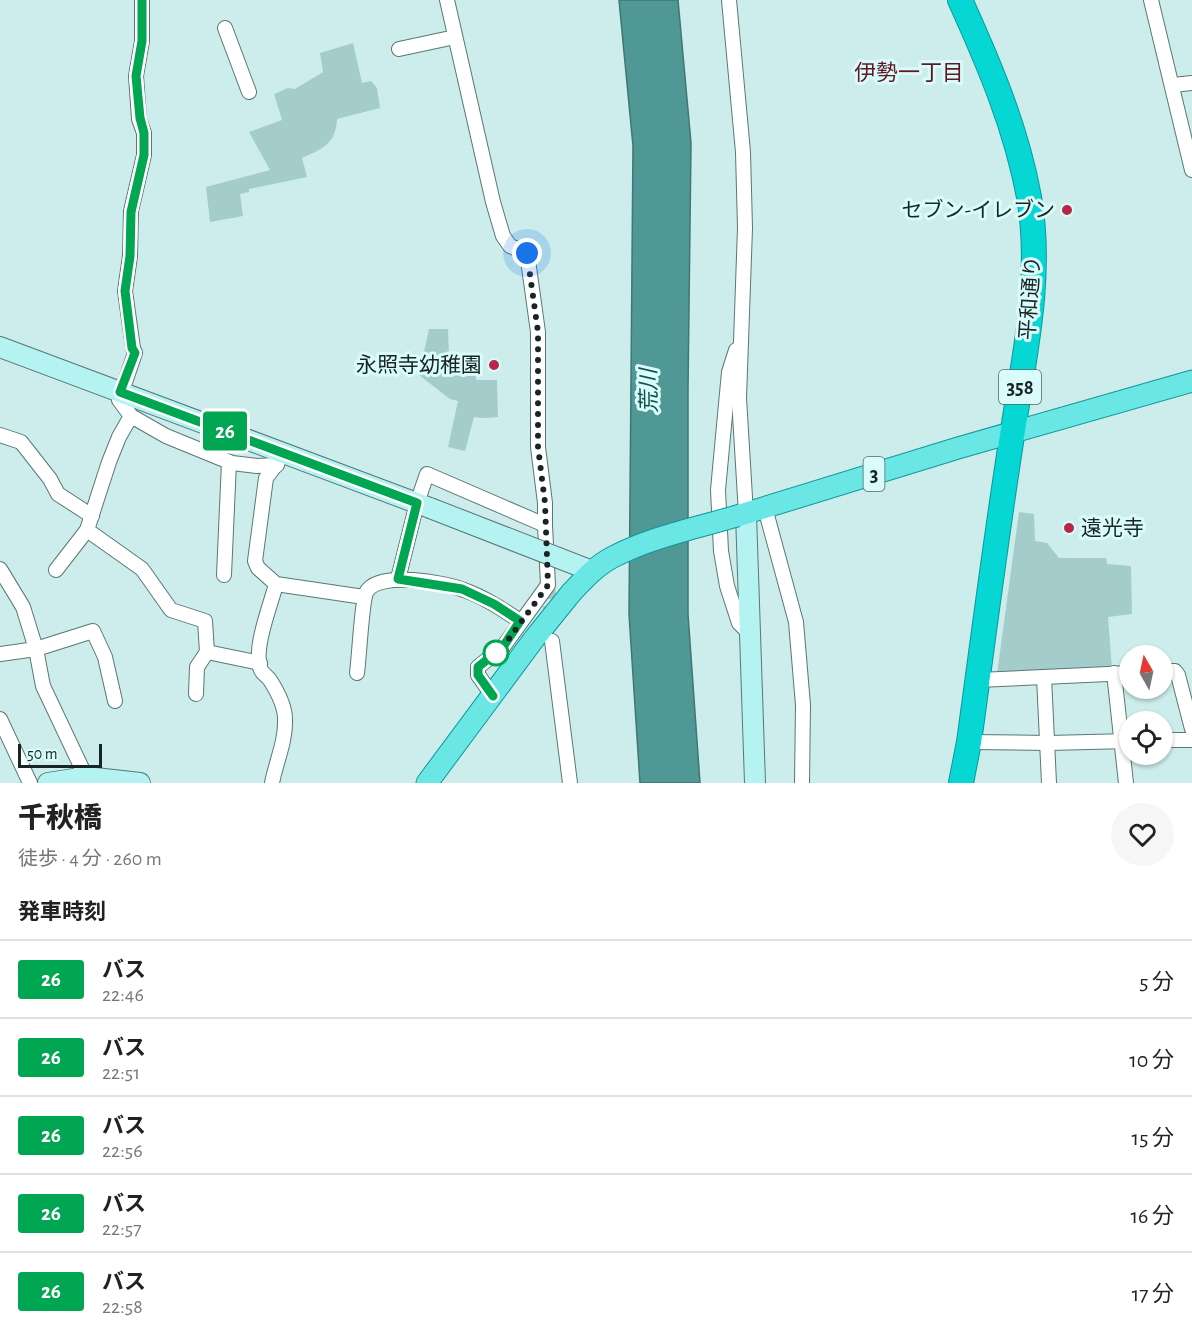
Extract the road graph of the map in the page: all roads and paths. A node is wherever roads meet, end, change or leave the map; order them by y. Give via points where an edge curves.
1 (142, 0) edge
2 (447, 0) edge
3 (729, 0) edge
4 (960, 0) edge
5 (1151, 0) edge
6 (225, 28) dead end
7 (455, 37) junction
8 (399, 49) dead end
9 (1192, 83) edge
10 (1173, 85) junction
11 (249, 92) dead end
12 (1192, 170) edge
13 (741, 337) junction
14 (0, 347) edge
15 (1192, 381) edge
16 (120, 392) junction
17 (131, 416) junction
18 (1012, 434) junction
19 (0, 435) edge
20 (280, 458) junction
21 (230, 462) junction
22 (423, 506) junction
23 (750, 513) junction
24 (92, 516) junction
25 (545, 525) junction
26 (87, 530) junction
27 (0, 569) edge
28 (56, 570) dead end
29 (592, 571) junction
30 (224, 575) dead end
31 (398, 579) junction
32 (276, 584) junction
33 (364, 597) junction
34 (520, 621) junction
35 (749, 633) junction
36 (552, 641) dead end
37 (36, 649) junction
38 (207, 652) junction
39 (0, 654) edge
40 (260, 663) junction
41 (1173, 671) edge
42 (357, 673) dead end
43 (1114, 673) junction
44 (1119, 673) edge
45 (1044, 677) junction
46 (978, 680) junction
47 (196, 694) dead end
48 (493, 696) junction
49 (115, 701) dead end
50 (1120, 711) edge
51 (0, 719) edge
52 (1192, 729) edge
53 (1173, 740) edge
54 (1192, 740) edge
55 (1119, 741) edge
56 (969, 742) junction
57 (1048, 743) junction
58 (1126, 765) edge
59 (86, 777) junction
60 (111, 781) edge
61 (30, 783) edge
62 (48, 783) edge
63 (140, 783) edge
64 (272, 783) edge
65 (427, 783) edge
66 (570, 783) edge
67 (755, 783) edge
68 (802, 783) edge
69 (961, 783) edge
70 (1049, 783) edge
71 (1126, 783) edge

1 - 16 street via 142,41 136,76 144,155 131,212 125,291 135,353
2 - 7 street
3 - 13 street via 743,152
4 - 18 highway, 平和通り / 358 via 1002,97 1029,198 1034,246 1031,311
5 - 10 street
6 - 11 street
7 - 8 street
7 - 25 street via 503,236 510,246 527,253 538,332 538,447
9 - 10 street
10 - 12 street
13 - 23 street via 739,398
13 - 35 street via 729,372 718,490 727,586 739,623
14 - 16 street
15 - 18 main road, 3
16 - 17 street via 118,400
16 - 20 street
17 - 21 street via 165,436
17 - 24 street via 109,462
18 - 23 main road, 3
18 - 46 highway, 平和通り / 358
19 - 24 street via 21,442 58,494
20 - 21 street via 256,466
20 - 22 street
20 - 32 street via 266,478 255,561
21 - 30 street
22 - 25 street via 427,474
22 - 29 street, bridge
22 - 31 street
23 - 29 main road, 3, bridge via 638,546
23 - 35 street
23 - 68 street via 795,622 803,705
24 - 26 street
25 - 34 street via 548,585
26 - 28 street
26 - 38 street via 142,568 171,610 204,621
27 - 37 street via 23,607
29 - 48 main road, 3, bridge via 534,639
31 - 33 street via 372,585
31 - 34 street via 462,589
32 - 33 street
32 - 40 street via 260,644
33 - 42 street
34 - 48 street via 503,647 478,667 478,675
35 - 67 street
36 - 66 street
37 - 39 street
37 - 49 street via 93,632 105,657
37 - 59 street via 43,686
38 - 40 street
38 - 47 street via 197,667
40 - 64 street via 284,707 283,739
41 - 52 street via 1178,675
43 - 44 street
43 - 45 street
43 - 50 street
45 - 46 street
45 - 57 street
46 - 56 highway, 平和通り / 358
48 - 65 main road, 3
51 - 61 street
53 - 54 street
55 - 57 street
56 - 57 street
56 - 69 highway, 平和通り / 358
57 - 70 street
58 - 71 street
59 - 60 street
59 - 62 street
60 - 63 street

